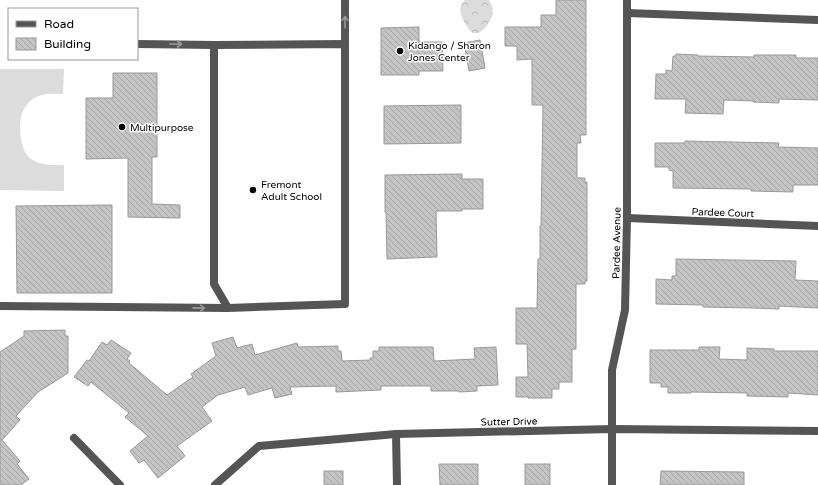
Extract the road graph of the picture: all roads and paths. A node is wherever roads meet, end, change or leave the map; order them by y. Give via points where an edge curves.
1 (344, 0) edge
2 (627, 0) edge
3 (627, 13) junction
4 (818, 20) edge
5 (138, 44) edge
6 (345, 44) junction
7 (214, 45) junction
8 (627, 218) junction
9 (818, 226) edge
10 (0, 306) edge
11 (228, 308) junction
12 (612, 429) junction
13 (818, 431) edge
14 (396, 434) junction
15 (74, 438) dead end
16 (120, 485) edge
17 (215, 485) edge
18 (397, 485) edge
19 (612, 485) edge

6 -> 1 street
2 - 3 street, Pardee Avenue
3 - 4 street
3 - 8 street, Pardee Avenue
5 -> 7 street
6 - 7 street
6 - 11 street via 345,304
7 - 11 street via 214,284
8 - 9 street, Pardee Court
8 - 12 street, Pardee Avenue via 625,310 612,370
10 -> 11 street
12 - 13 street, Sutter Drive
12 - 14 street, Sutter Drive
12 - 19 street, Pardee Avenue
14 - 17 street, Sutter Drive via 259,446
14 - 18 street
15 - 16 street

